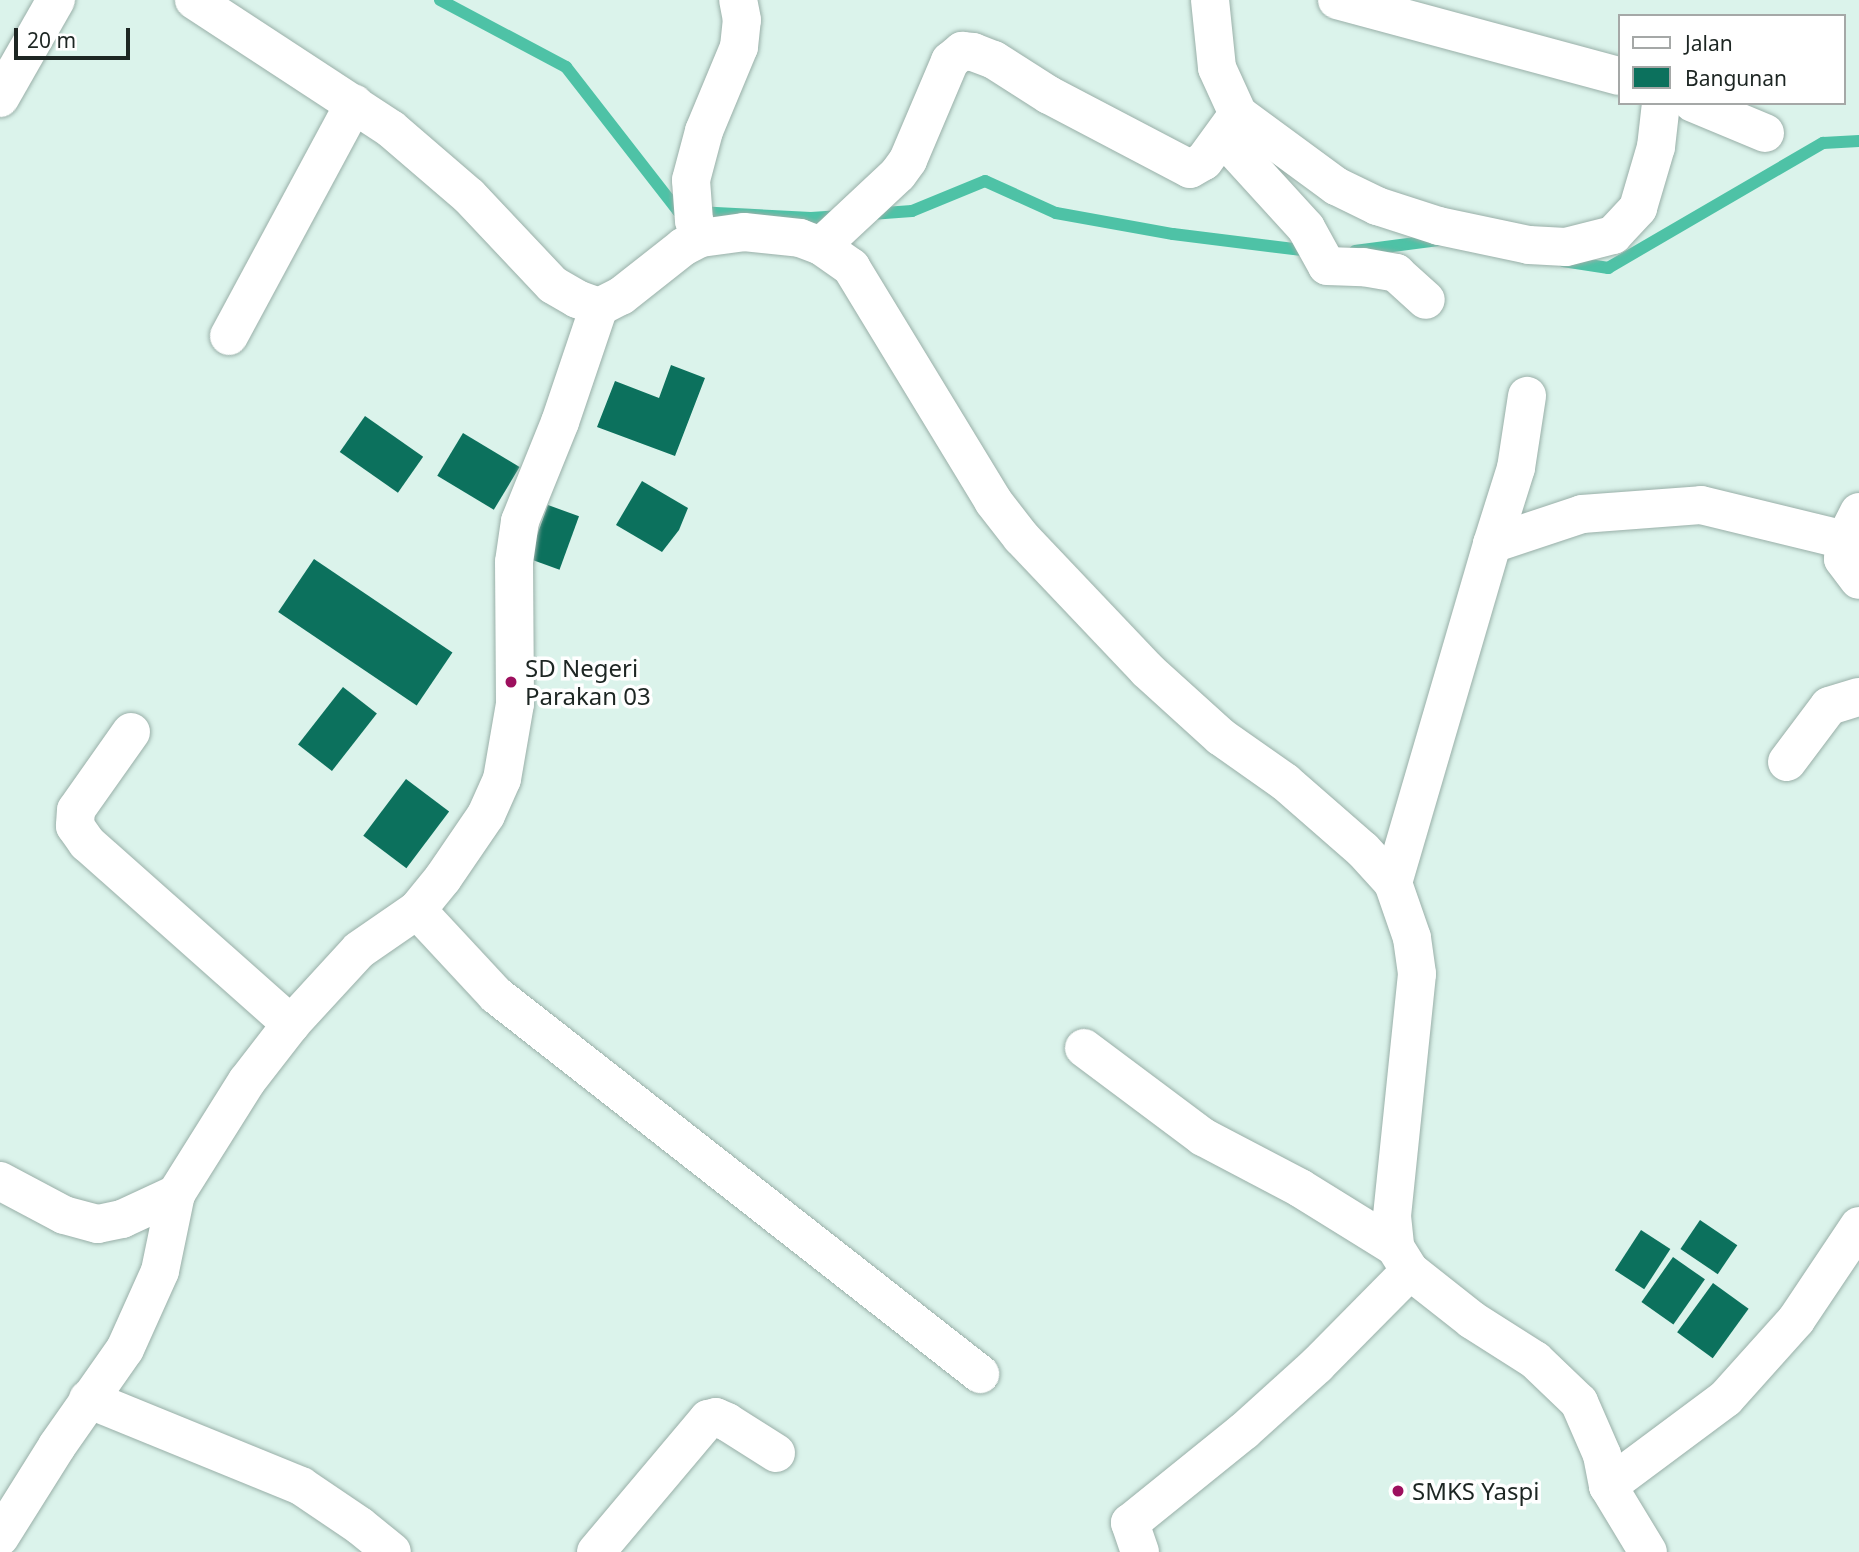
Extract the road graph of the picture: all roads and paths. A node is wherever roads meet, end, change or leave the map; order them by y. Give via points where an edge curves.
1 (56, 0) edge
2 (194, 0) edge
3 (738, 0) edge
4 (1210, 0) edge
5 (1337, 0) edge
6 (1618, 76) edge
7 (0, 98) edge
8 (354, 104) junction
9 (1661, 105) edge
10 (1698, 105) edge
11 (1230, 126) junction
12 (1765, 132) dead end
13 (697, 229) junction
14 (828, 238) junction
15 (1426, 300) dead end
16 (599, 307) junction
17 (229, 336) dead end
18 (1527, 396) dead end
19 (1852, 526) edge
20 (1492, 544) junction
21 (1859, 580) edge
22 (1859, 697) edge
23 (131, 732) dead end
24 (1787, 762) dead end
25 (1393, 883) junction
26 (417, 910) junction
27 (291, 1024) junction
28 (1084, 1048) dead end
29 (0, 1181) edge
30 (176, 1194) junction
31 (1859, 1226) edge
32 (1403, 1259) junction
33 (980, 1374) dead end
34 (89, 1399) junction
35 (776, 1453) dead end
36 (1608, 1486) junction
37 (0, 1537) edge
38 (392, 1552) edge
39 (596, 1552) edge
40 (1140, 1552) edge
41 (1648, 1552) edge

1 - 7 street
2 - 8 street
3 - 13 street via 742,20 739,47 691,180
4 - 11 street via 1217,68
5 - 6 street
8 - 16 street via 391,129 469,196 553,285
8 - 17 street
9 - 11 street via 1656,147 1638,208 1612,235 1566,247 1529,245 1439,226 1377,206
10 - 12 street
11 - 14 street via 1198,168 1181,167 994,60 962,51 950,61 908,160
11 - 15 street via 1306,228 1327,266 1396,273
13 - 14 street
13 - 16 street via 674,254 621,296
14 - 25 street via 871,295 993,500 1021,537 1147,670 1221,737 1285,782 1363,850
16 - 26 street via 520,521 514,562 515,705 502,779 486,815
18 - 20 street via 1516,468
19 - 20 street via 1701,505 1581,514
19 - 21 street via 1843,559
20 - 25 street
22 - 24 street via 1829,706
23 - 27 street via 76,810 75,826 87,843
25 - 32 street via 1412,938 1417,974 1392,1216
26 - 27 street via 359,950
26 - 33 street via 496,995
27 - 30 street via 247,1081
28 - 32 street via 1203,1137 1300,1188
29 - 30 street via 64,1215 98,1224 122,1219
30 - 34 street via 163,1261 146,1308 125,1349
31 - 36 street via 1796,1320 1726,1398
32 - 36 street via 1472,1320 1535,1360 1579,1402 1602,1455
32 - 40 street via 1317,1365 1130,1523
34 - 37 street
34 - 38 street via 301,1486
35 - 39 street via 726,1422 709,1419
36 - 41 street

